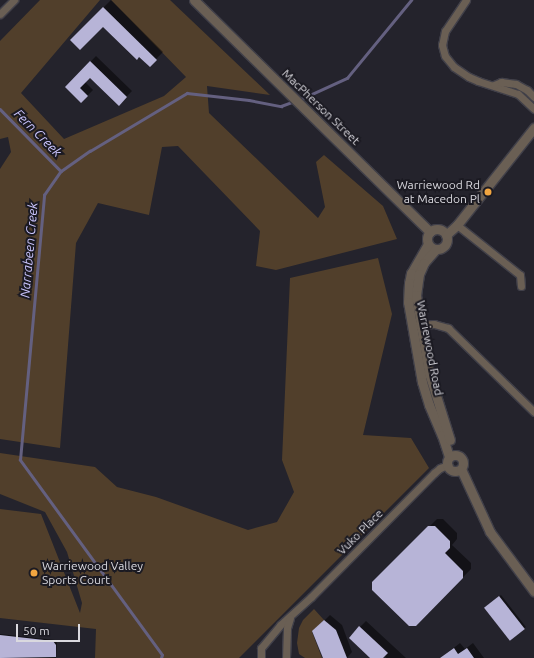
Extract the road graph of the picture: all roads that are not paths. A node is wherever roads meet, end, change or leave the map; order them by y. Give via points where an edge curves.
1 (14, 0) edge
2 (194, 0) edge
3 (466, 0) edge
4 (0, 14) edge
5 (494, 85) junction
6 (534, 97) edge
7 (534, 109) edge
8 (534, 128) edge
9 (457, 225) junction
10 (430, 232) junction
11 (446, 235) junction
12 (432, 246) junction
13 (521, 286) dead end
14 (416, 325) junction
15 (534, 412) edge
16 (451, 459) junction
17 (461, 469) junction
18 (534, 591) edge
19 (290, 618) junction
20 (261, 658) edge
21 (286, 658) edge

1 - 4 street
2 - 10 street, MacPherson Street
3 - 5 street via 445,31 443,50 450,63 459,71 478,82
5 - 6 street via 501,82 516,84
5 - 7 street via 518,94
8 - 9 street
9 - 11 street
9 - 13 street via 520,275
10 - 11 street via 439,229
10 - 12 street via 427,238
11 - 12 street via 446,243 442,248
12 - 14 street, Warriewood Road via 417,279
14 - 15 street via 434,324 448,328
14 - 16 street, Warriewood Road
16 - 17 street via 453,471
16 - 17 street, Warriewood Road via 458,455 463,459
16 - 19 street, Vuko Place
17 - 18 street via 490,532
19 - 20 street, Vuko Place via 261,648
19 - 21 street

